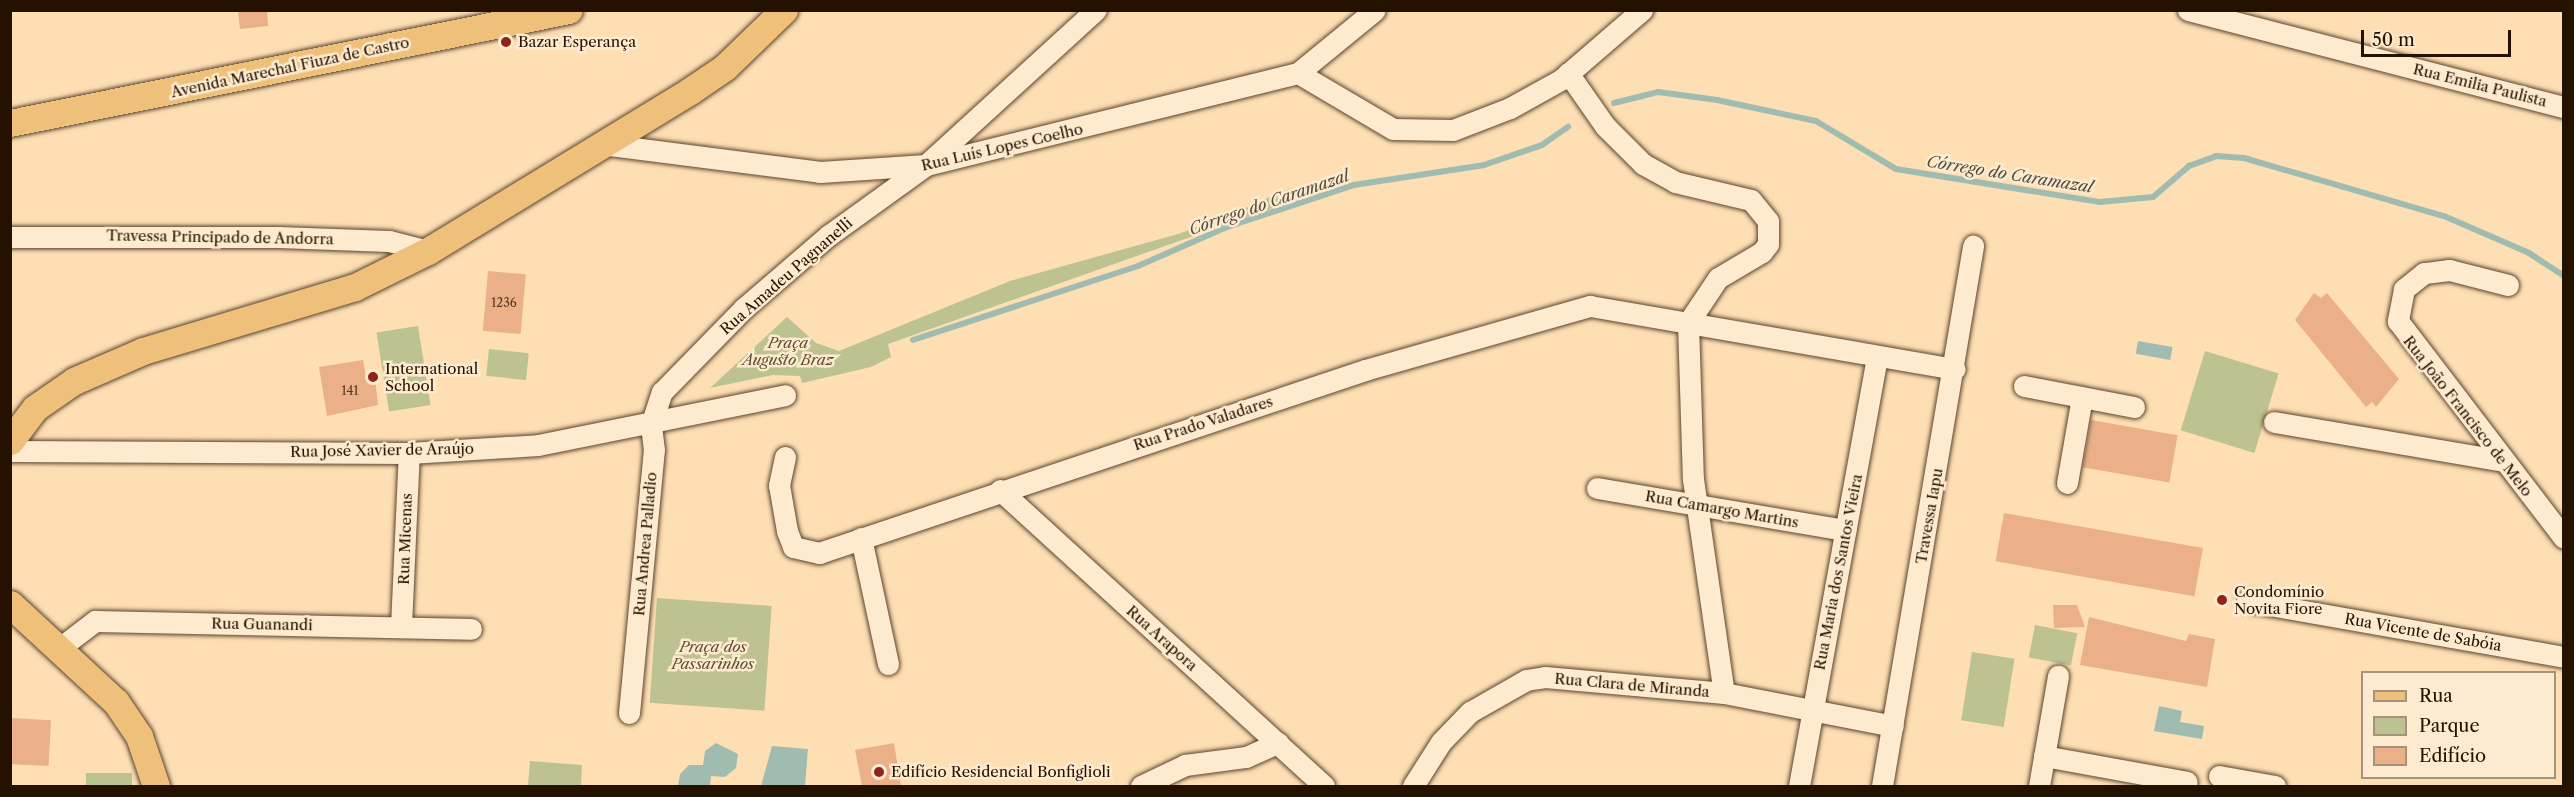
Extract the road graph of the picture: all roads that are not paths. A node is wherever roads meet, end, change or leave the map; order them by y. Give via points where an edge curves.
1 (569, 10) edge
2 (784, 10) edge
3 (1096, 10) edge
4 (1374, 10) edge
5 (1642, 10) edge
6 (2188, 10) edge
7 (538, 14) edge
8 (1298, 73) junction
9 (1568, 73) junction
10 (2564, 107) edge
11 (10, 123) edge
12 (602, 144) junction
13 (926, 165) junction
14 (10, 237) edge
15 (1972, 246) dead end
16 (428, 251) junction
17 (2508, 285) dead end
18 (1688, 324) junction
19 (1877, 357) junction
20 (1955, 369) junction
21 (670, 380) joint
22 (2024, 386) dead end
23 (785, 395) dead end
24 (2082, 397) junction
25 (2134, 407) dead end
26 (2274, 422) dead end
27 (651, 425) junction
28 (10, 441) edge
29 (10, 451) edge
30 (409, 453) junction
31 (785, 457) dead end
32 (2504, 461) junction
33 (2067, 483) dead end
34 (1597, 488) dead end
35 (1000, 490) junction
36 (1696, 503) junction
37 (1845, 530) junction
38 (861, 538) junction
39 (2564, 538) edge
40 (2247, 601) dead end
41 (10, 604) edge
42 (401, 626) junction
43 (471, 629) dead end
44 (61, 647) junction
45 (2564, 657) edge
46 (888, 664) dead end
47 (2058, 676) dead end
48 (1724, 693) junction
49 (1812, 710) junction
50 (629, 713) dead end
51 (1893, 726) junction
52 (1278, 743) junction
53 (2044, 756) junction
54 (2219, 776) dead end
55 (158, 781) edge
56 (2187, 782) dead end
57 (1141, 786) edge
58 (1324, 786) edge
59 (1413, 786) edge
60 (1799, 786) edge
61 (1882, 786) edge
62 (2039, 786) edge
63 (2275, 786) edge

1 - 7 main road, Avenida Marechal Fiuza de Castro
2 - 12 main road via 724,67
3 - 13 street, Rua Amadeu Pagnanelli
4 - 8 street, Rua Luís Lopes Coelho
5 - 9 street
6 - 10 street, Rua Emilia Paulista
7 - 11 main road, Avenida Marechal Fiuza de Castro
8 - 9 street via 1393,129 1412,133 1478,121
8 - 13 street, Rua Luís Lopes Coelho
9 - 18 street via 1605,126 1643,164 1675,182 1751,200 1765,212 1768,244 1718,278
12 - 13 street, Rua Luís Lopes Coelho via 820,172
12 - 16 main road
13 - 21 street, Rua Amadeu Pagnanelli via 830,235
14 - 16 street, Travessa Principado de Andorra via 278,237 389,241
15 - 20 street, Travessa Iapu
16 - 28 main road via 355,286 143,351 74,381 35,408
17 - 32 street, Rua João Francisco de Melo via 2442,269 2408,285 2397,308 2405,337
18 - 19 street
18 - 35 street, Rua Prado Valadares via 1590,306 1365,370
18 - 36 street
19 - 20 street
19 - 37 street, Rua Maria dos Santos Vieira
20 - 51 street, Travessa Iapu
21 - 27 street, Rua Andrea Palladio
22 - 24 street
23 - 27 street, Rua José Xavier de Araújo
24 - 25 street
24 - 33 street
26 - 32 street
27 - 30 street, Rua José Xavier de Araújo via 538,445
27 - 50 street, Rua Andrea Palladio via 654,450
29 - 30 street, Rua José Xavier de Araújo
30 - 42 street, Rua Micenas
31 - 38 street, Rua Prado Valadares via 779,485 793,547 819,553
32 - 39 street, Rua João Francisco de Melo
34 - 36 street, Rua Camargo Martins
35 - 38 street, Rua Prado Valadares
35 - 52 street, Rua Arapora
36 - 37 street, Rua Camargo Martins
36 - 48 street
37 - 49 street, Rua Maria dos Santos Vieira
38 - 46 street
40 - 45 street, Rua Vicente de Sabóia
41 - 44 main road
42 - 43 street, Rua Guanandi
42 - 44 street, Rua Guanandi via 95,621
44 - 55 main road via 116,702
47 - 53 street
48 - 49 street, Rua Clara de Miranda
48 - 59 street, Rua Clara de Miranda via 1526,680 1491,697 1454,727
49 - 51 street, Rua Clara de Miranda
49 - 60 street, Rua Maria dos Santos Vieira
51 - 61 street, Travessa Iapu
52 - 57 street via 1246,757 1185,765
52 - 58 street, Rua Arapora
53 - 56 street
53 - 62 street
54 - 63 street

